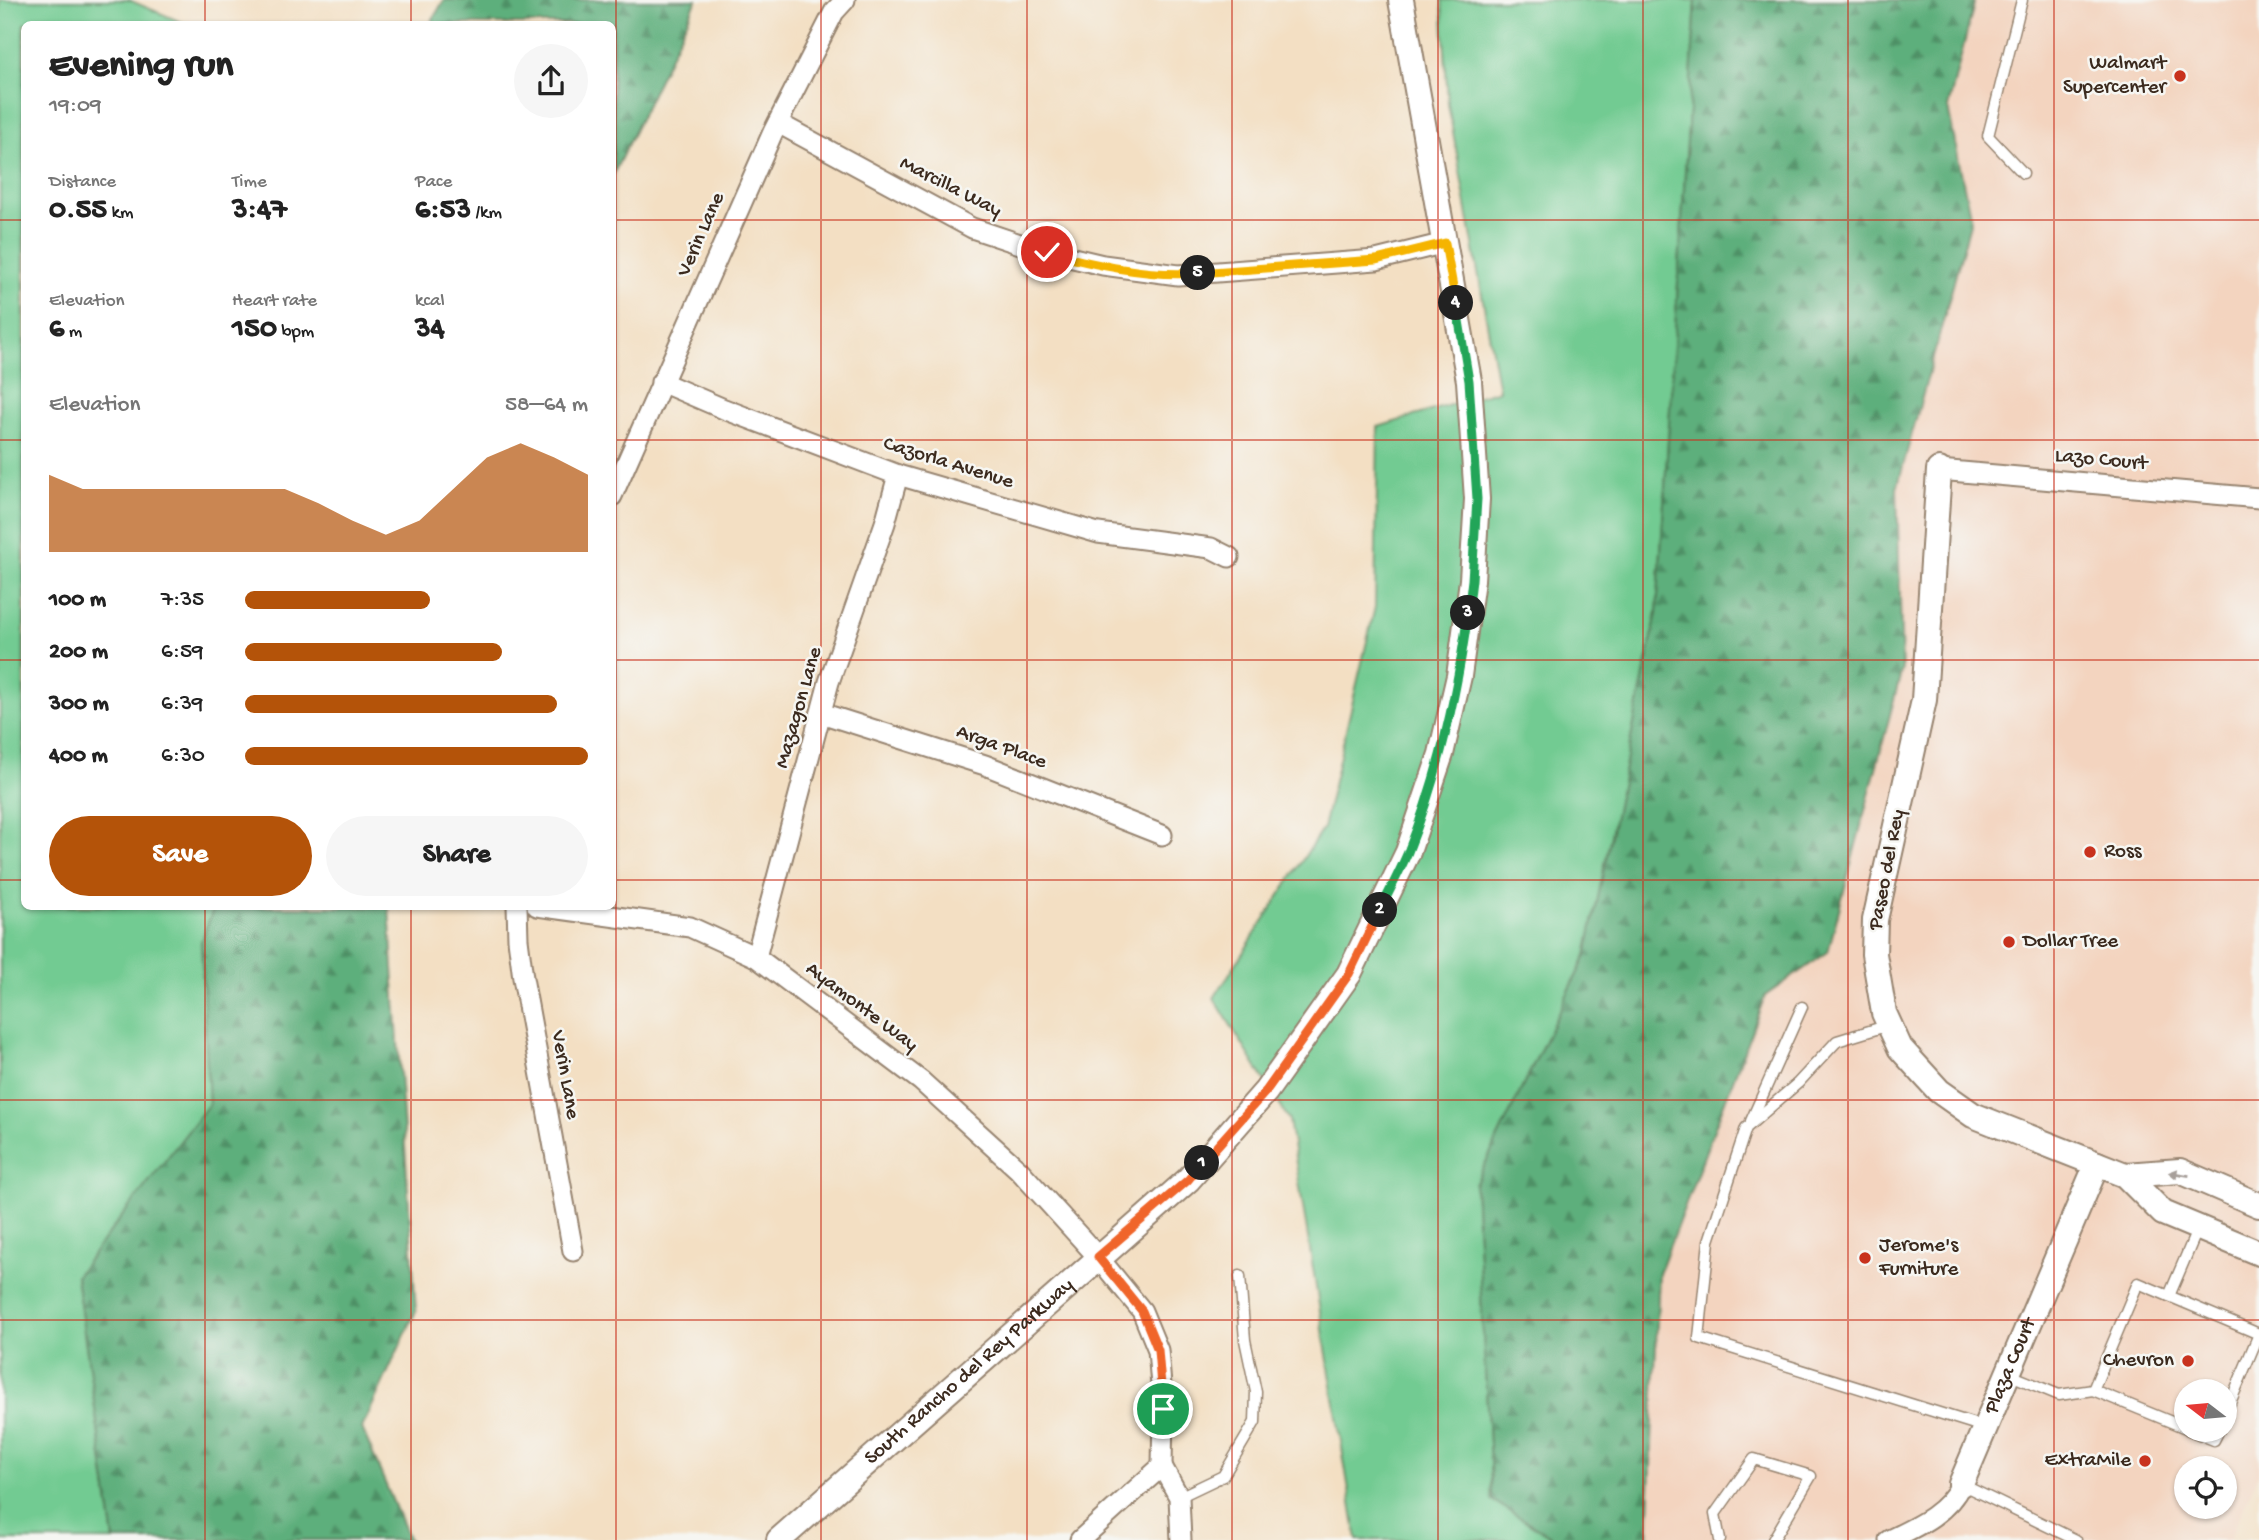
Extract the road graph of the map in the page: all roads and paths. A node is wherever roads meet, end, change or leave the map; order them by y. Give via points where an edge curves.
1 (845, 0) edge
2 (1401, 0) edge
3 (2022, 0) edge
4 (778, 123) junction
5 (2022, 173) dead end
6 (1445, 243) junction
7 (661, 382) junction
8 (1939, 470) joint
9 (898, 475) junction
10 (616, 487) edge
11 (2259, 498) edge
12 (1229, 557) dead end
13 (821, 713) junction
14 (1162, 835) dead end
15 (517, 910) edge
16 (566, 910) edge
17 (756, 957) junction
18 (1802, 1007) dead end
19 (1890, 1025) junction
20 (1750, 1125) junction
21 (2096, 1164) junction
22 (2125, 1175) junction
23 (2259, 1205) edge
24 (2199, 1228) junction
25 (573, 1251) dead end
26 (2259, 1254) edge
27 (1098, 1257) junction
28 (1240, 1276) dead end
29 (2169, 1296) junction
30 (2259, 1334) edge
31 (2008, 1374) junction
32 (2237, 1386) edge
33 (2093, 1390) junction
34 (2174, 1424) edge
35 (1986, 1428) junction
36 (1162, 1466) junction
37 (1961, 1484) junction
38 (1179, 1497) junction
39 (779, 1540) edge
40 (1080, 1540) edge
41 (1181, 1540) edge
42 (1720, 1540) edge
43 (1773, 1540) edge
44 (1889, 1540) edge
45 (2076, 1540) edge

1 - 4 street, Verin Lane via 834,12
2 - 6 street, South Rancho del Rey Parkway
3 - 5 lane via 1988,136
4 - 6 street, Marcilla Way via 972,228 1104,265 1178,275 1376,260
4 - 7 street, Verin Lane
6 - 27 street, South Rancho del Rey Parkway via 1469,381 1477,499 1459,676 1441,754 1412,840 1349,974 1266,1091 1188,1180
7 - 9 street, Cazorla Avenue
7 - 10 street, Verin Lane
8 - 11 street, Lazo Court
8 - 19 street, Paseo del Rey via 1924,700 1875,920 1874,954
9 - 12 street, Cazorla Avenue via 1098,533 1211,548
9 - 13 street, Mazagon Lane
13 - 14 street, Arga Place via 985,765
13 - 17 street, Mazagon Lane
15 - 25 street, Verin Lane via 523,978
16 - 17 street, Ayamonte Way via 690,927
17 - 27 street, Ayamonte Way via 921,1081 1019,1170
18 - 20 lane
19 - 20 lane via 1837,1041
19 - 21 street, Paseo del Rey via 1900,1048 1938,1091 1973,1115
20 - 35 lane via 1709,1241 1699,1338
21 - 22 street, Paseo del Rey
21 - 31 street, Plaza Court
23 -> 22 street, Paseo del Rey via 2180,1171
22 - 24 street, Paseo del Rey via 2163,1213
24 - 26 street, Paseo del Rey
24 - 29 lane
27 - 36 street, Ayamonte Way via 1142,1311 1158,1350
27 - 39 street, South Rancho del Rey Parkway
28 - 38 lane via 1245,1340 1256,1392 1255,1422 1223,1476
29 - 30 lane
29 - 33 lane via 2138,1283
30 - 32 lane
31 - 33 lane via 2059,1395
31 - 35 street, Plaza Court
33 - 34 lane
35 - 37 street, Plaza Court
36 - 38 street
36 - 40 street
37 - 44 street, Plaza Court via 1956,1495 1927,1521
37 - 45 lane
38 - 41 street
42 - 43 lane via 1715,1514 1754,1460 1811,1476

